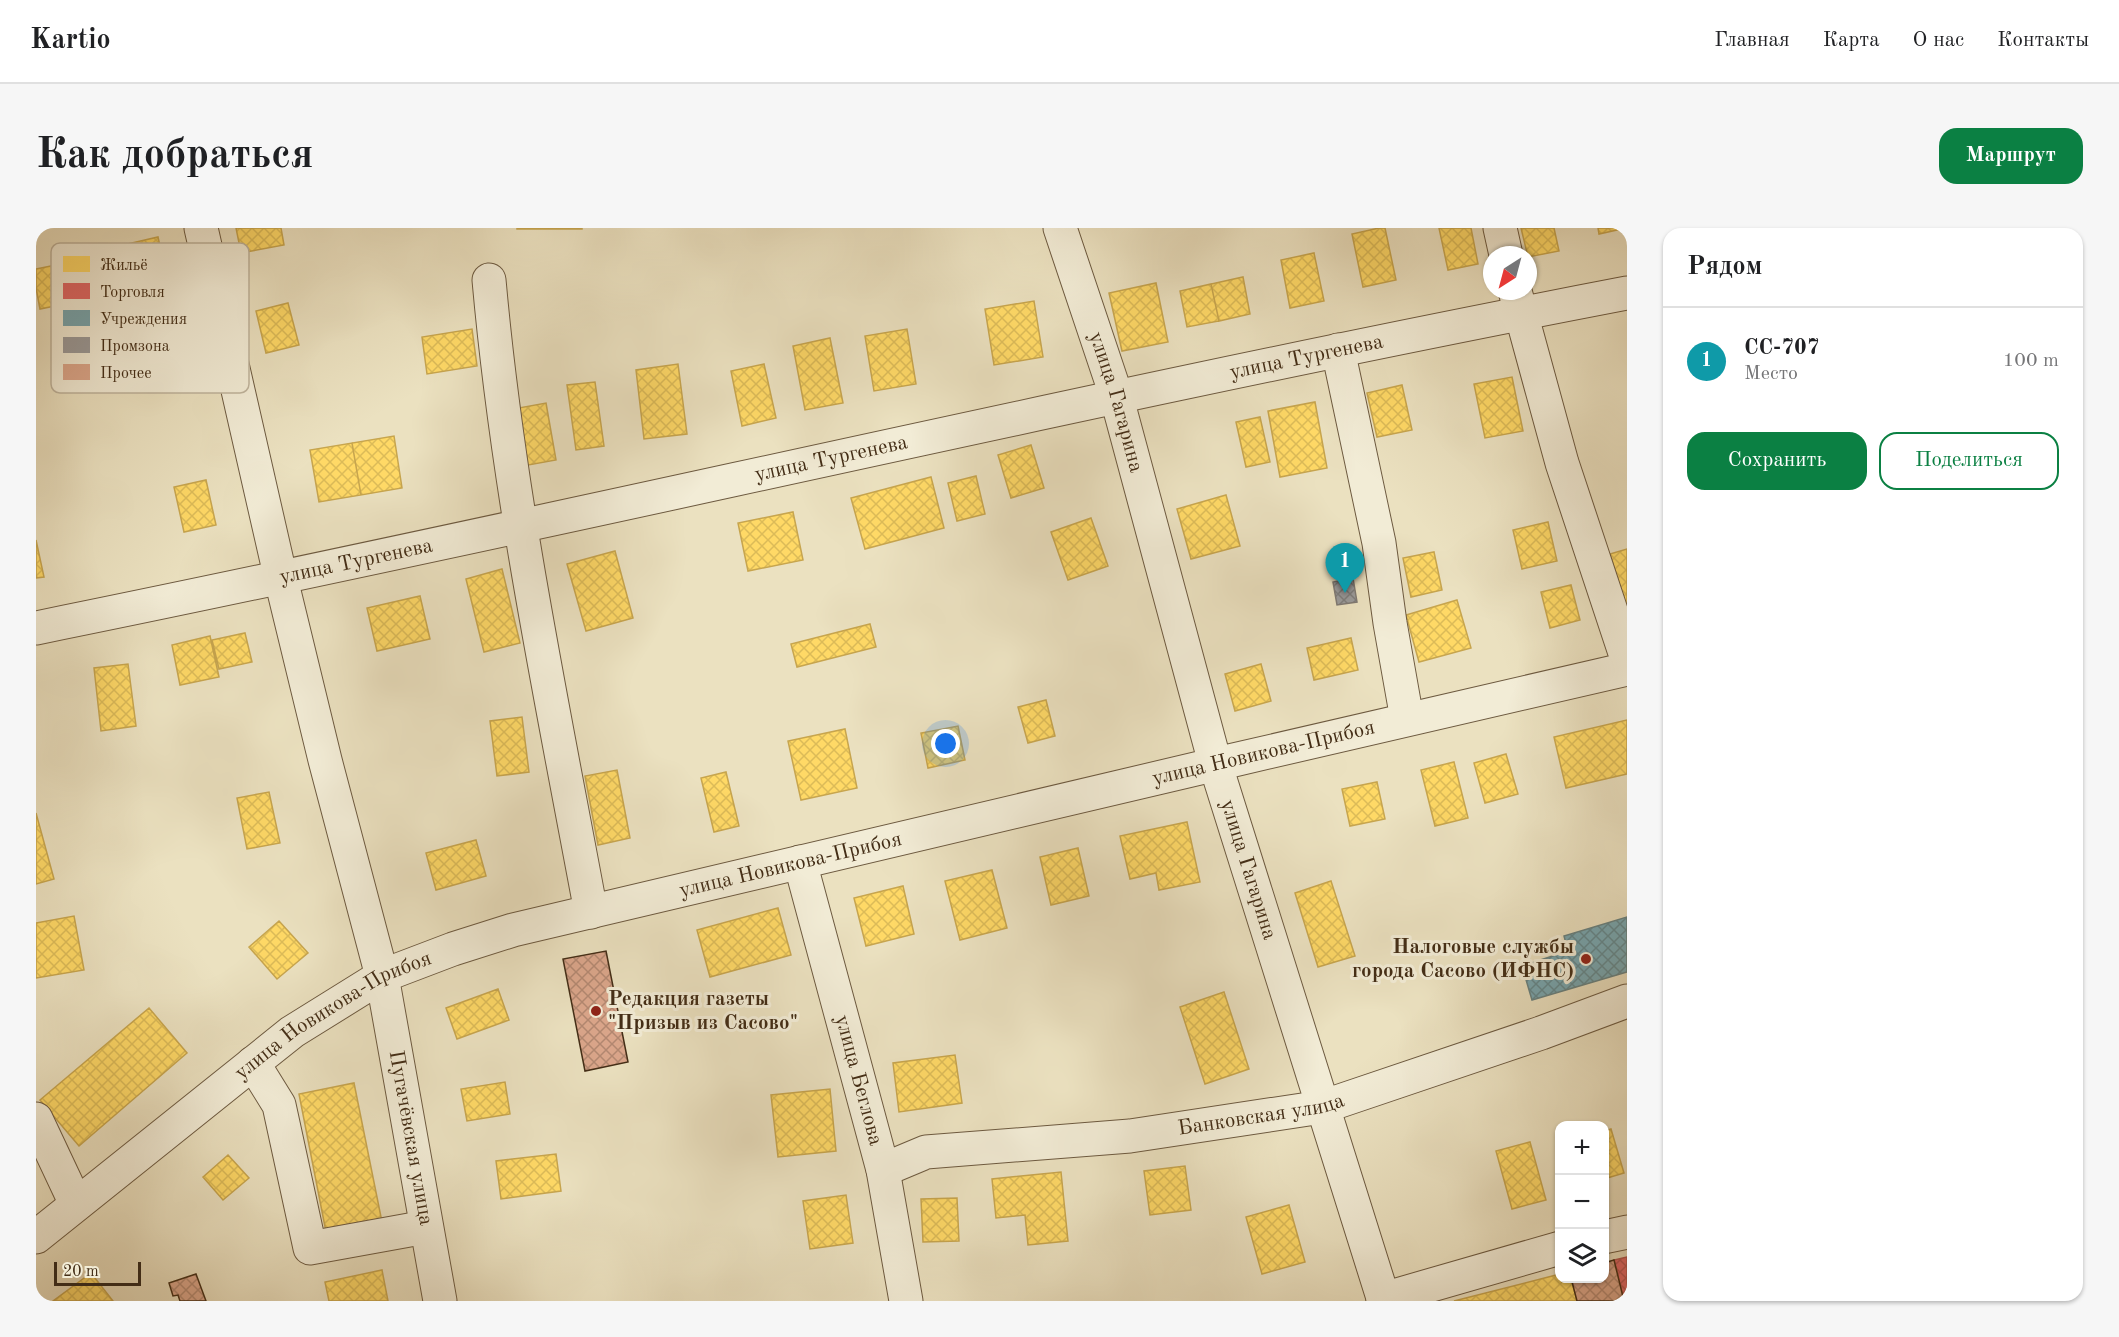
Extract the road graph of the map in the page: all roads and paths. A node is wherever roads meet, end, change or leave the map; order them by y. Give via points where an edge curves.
1 (201, 228) edge
2 (1060, 228) edge
3 (1500, 228) edge
4 (204, 243) edge
5 (1504, 246) edge
6 (489, 280) dead end
7 (1627, 293) edge
8 (1517, 302) edge
9 (1338, 350) junction
10 (239, 393) edge
11 (1116, 395) junction
12 (520, 526) junction
13 (281, 579) junction
14 (36, 628) edge
15 (1627, 659) edge
16 (1627, 669) edge
17 (1407, 719) junction
18 (1215, 763) junction
19 (800, 862) junction
20 (591, 912) junction
21 (382, 976) junction
22 (1627, 1001) edge
23 (252, 1063) junction
24 (1322, 1107) junction
25 (36, 1119) edge
26 (883, 1170) junction
27 (76, 1204) junction
28 (426, 1227) junction
29 (1627, 1232) edge
30 (1609, 1236) edge
31 (36, 1237) edge
32 (1555, 1249) edge
33 (1384, 1300) edge
34 (440, 1301) edge
35 (906, 1301) edge

1 - 4 street, Пугачёвская улица
2 - 11 street, улица Гагарина
3 - 5 street
6 - 12 street via 497,371
7 - 8 street, улица Тургенева
8 - 9 street, улица Тургенева
8 - 15 street via 1563,463
9 - 11 street, улица Тургенева
9 - 17 street via 1379,543
10 - 13 street, Пугачёвская улица
11 - 12 street, улица Тургенева
11 - 18 street, улица Гагарина
12 - 13 street, улица Тургенева
12 - 20 street
13 - 14 street, улица Тургенева
13 - 21 street, Пугачёвская улица
16 - 17 street, улица Новикова-Прибоя
17 - 18 street, улица Новикова-Прибоя
18 - 19 street, улица Новикова-Прибоя
18 - 24 street, улица Гагарина
19 - 20 street, улица Новикова-Прибоя
19 - 26 street, улица Беглова
20 - 21 street, улица Новикова-Прибоя via 513,930
21 - 23 street, улица Новикова-Прибоя via 292,1032
21 - 28 street, Пугачёвская улица
22 - 24 street, Банковская улица
23 - 27 street, улица Новикова-Прибоя
23 - 28 street via 279,1105 310,1248
24 - 26 street, Банковская улица via 1130,1136 926,1152
24 - 33 street, улица Гагарина
25 - 27 street
26 - 35 street, улица Беглова
27 - 31 street, улица Новикова-Прибоя
28 - 34 street, Пугачёвская улица
29 - 30 street
32 - 33 street

